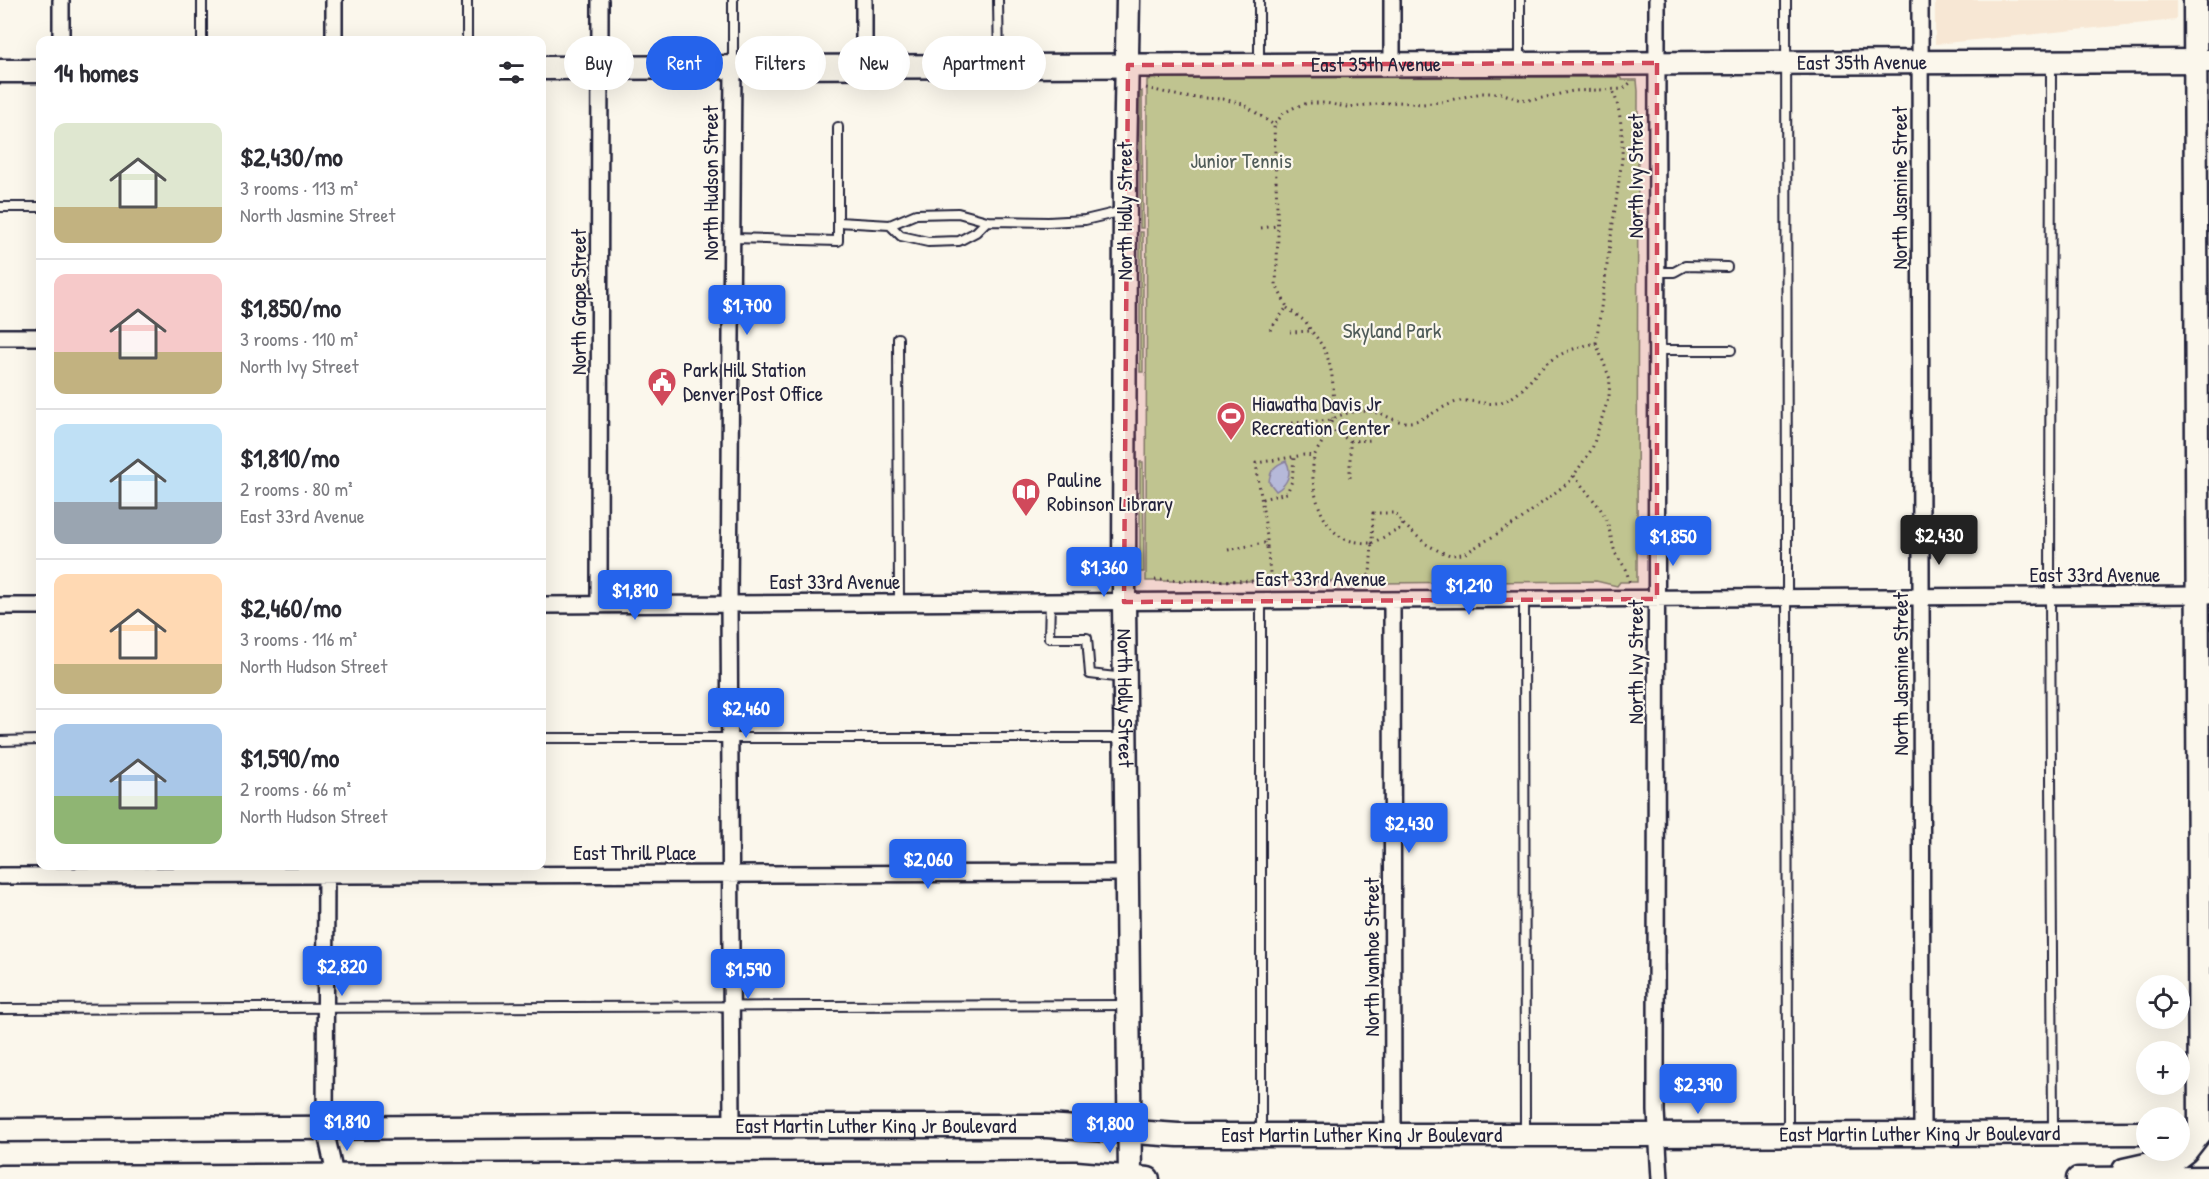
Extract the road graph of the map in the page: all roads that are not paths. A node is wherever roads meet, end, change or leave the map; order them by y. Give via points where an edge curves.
1 (61, 0) edge
2 (202, 0) edge
3 (334, 0) edge
4 (468, 0) edge
5 (600, 0) edge
6 (733, 0) edge
7 (864, 0) edge
8 (998, 0) edge
9 (1128, 0) edge
10 (1259, 0) edge
11 (1392, 0) edge
12 (1520, 0) edge
13 (1657, 0) edge
14 (1786, 0) edge
15 (1920, 0) edge
16 (2195, 0) edge
17 (61, 36) edge
18 (202, 36) edge
19 (334, 36) edge
20 (468, 36) edge
21 (600, 36) edge
22 (864, 36) edge
23 (999, 36) edge
24 (2202, 61) edge
25 (1920, 62) junction
26 (2051, 62) junction
27 (1520, 63) junction
28 (1657, 63) junction
29 (1786, 63) junction
30 (1392, 64) junction
31 (1128, 65) junction
32 (1259, 65) junction
33 (838, 66) edge
34 (1046, 66) edge
35 (733, 67) junction
36 (546, 68) edge
37 (564, 68) edge
38 (634, 68) edge
39 (0, 71) edge
40 (36, 71) edge
41 (600, 90) edge
42 (838, 127) dead end
43 (0, 207) edge
44 (36, 207) edge
45 (1125, 211) junction
46 (987, 221) junction
47 (838, 222) junction
48 (890, 225) junction
49 (732, 238) junction
50 (1727, 267) dead end
51 (1657, 272) junction
52 (0, 337) edge
53 (36, 337) edge
54 (898, 338) dead end
55 (1657, 350) junction
56 (1731, 350) dead end
57 (2203, 595) edge
58 (2050, 596) junction
59 (1922, 597) junction
60 (1787, 598) junction
61 (1657, 599) junction
62 (1392, 600) junction
63 (1524, 600) junction
64 (1261, 601) junction
65 (1050, 602) junction
66 (1124, 602) junction
67 (899, 603) junction
68 (599, 604) junction
69 (729, 604) junction
70 (546, 605) edge
71 (0, 606) edge
72 (36, 606) edge
73 (1125, 678) junction
74 (546, 738) edge
75 (729, 738) junction
76 (1125, 738) junction
77 (36, 740) edge
78 (0, 741) edge
79 (326, 870) edge
80 (1127, 873) junction
81 (730, 874) junction
82 (0, 876) edge
83 (1128, 1005) junction
84 (326, 1008) junction
85 (731, 1008) junction
86 (0, 1009) edge
87 (732, 1127) junction
88 (325, 1129) junction
89 (0, 1130) edge
90 (1130, 1131) junction
91 (1922, 1133) junction
92 (2053, 1133) junction
93 (2136, 1133) edge
94 (2196, 1133) edge
95 (1788, 1134) junction
96 (1261, 1135) junction
97 (1393, 1135) junction
98 (1525, 1135) junction
99 (1657, 1135) junction
100 (2205, 1174) edge
101 (600, 1176) edge
102 (865, 1176) edge
103 (996, 1176) edge
104 (0, 1177) edge
105 (469, 1177) edge
106 (732, 1177) edge
107 (57, 1178) edge
108 (205, 1178) edge
109 (336, 1178) edge
110 (1136, 1178) edge
111 (1660, 1179) edge
112 (2078, 1179) edge
113 (2083, 1179) edge

1 - 17 street
2 - 18 lane
3 - 19 street
4 - 20 lane
5 - 21 street, North Grape Street
6 - 35 lane
7 - 22 street
8 - 23 lane
9 - 31 street, North Holly Street
10 - 32 lane
11 - 30 street
12 - 27 lane
13 - 28 street, North Ivy Street
14 - 29 lane
15 - 25 street, North Jasmine Street
16 - 24 street
24 - 26 street, East 35th Avenue
24 - 57 street
25 - 26 street, East 35th Avenue
25 - 29 street, East 35th Avenue
25 - 59 street, North Jasmine Street
26 - 58 lane
27 - 28 street, East 35th Avenue
27 - 30 street, East 35th Avenue
28 - 29 street, East 35th Avenue
28 - 51 street, North Ivy Street
29 - 60 lane
30 - 32 street, East 35th Avenue
31 - 32 street, East 35th Avenue
31 - 34 street, East 35th Avenue
31 - 45 street, North Holly Street
33 - 35 street, East 35th Avenue
35 - 38 street, East 35th Avenue
35 - 49 street, North Hudson Street
36 - 37 street, East 35th Avenue
39 - 40 street
41 - 68 street, North Grape Street
42 - 47 lane
43 - 44 lane
45 - 46 lane via 1085,220
45 - 66 street, North Holly Street
46 - 48 lane via 958,213 916,214
46 - 48 lane via 959,241 928,242 901,236
47 - 48 lane
47 - 49 lane via 838,241
49 - 69 street, North Hudson Street
50 - 51 lane via 1685,266 1674,272
51 - 55 street, North Ivy Street
52 - 53 street
54 - 67 lane
55 - 56 lane
55 - 61 street, North Ivy Street
57 - 58 street, East 33rd Avenue
57 - 94 street
58 - 59 street, East 33rd Avenue
58 - 92 lane
59 - 60 street, East 33rd Avenue
59 - 91 street, North Jasmine Street
60 - 61 street, East 33rd Avenue
60 - 95 lane
61 - 63 street, East 33rd Avenue
61 - 99 street, North Ivy Street
62 - 63 street, East 33rd Avenue
62 - 64 street, East 33rd Avenue
62 - 97 street, North Ivanhoe Street
63 - 98 lane
64 - 66 street, East 33rd Avenue
64 - 96 lane
65 - 66 street, East 33rd Avenue
65 - 67 street, East 33rd Avenue
65 - 73 lane via 1049,638 1087,638 1090,674
66 - 73 street, North Holly Street
67 - 69 street, East 33rd Avenue
68 - 69 street, East 33rd Avenue
68 - 70 street, East 33rd Avenue
69 - 75 street, North Hudson Street
71 - 72 street
73 - 76 street, North Holly Street
74 - 75 lane
75 - 76 lane
75 - 81 street, North Hudson Street
76 - 80 street, North Holly Street
77 - 78 lane
79 - 81 street, East Thrill Place
79 - 82 street, East Thrill Place
79 - 84 street
80 - 81 street, East Thrill Place
80 - 83 street, North Holly Street
81 - 85 street, North Hudson Street
83 - 85 lane
83 - 90 street, North Holly Street
84 - 85 lane
84 - 86 lane
84 - 88 street
85 - 87 street, North Hudson Street
87 - 88 street, East Martin Luther King Jr Boulevard
87 - 90 street, East Martin Luther King Jr Boulevard via 1047,1126
88 - 89 street, East Martin Luther King Jr Boulevard
88 - 109 street
90 - 96 street, East Martin Luther King Jr Boulevard
90 - 110 street, North Holly Street
91 - 92 street, East Martin Luther King Jr Boulevard
91 - 95 street, East Martin Luther King Jr Boulevard
92 - 93 street, East Martin Luther King Jr Boulevard
94 - 113 street via 2177,1158
95 - 99 street, East Martin Luther King Jr Boulevard
96 - 97 street, East Martin Luther King Jr Boulevard
97 - 98 street, East Martin Luther King Jr Boulevard
98 - 99 street, East Martin Luther King Jr Boulevard
99 - 111 street, North Ivy Street
100 - 113 street
101 - 105 street
101 - 106 street
102 - 103 street
102 - 106 street
103 - 110 street via 1076,1173
104 - 107 street
105 - 109 street
107 - 108 street
108 - 109 street
112 - 113 street

